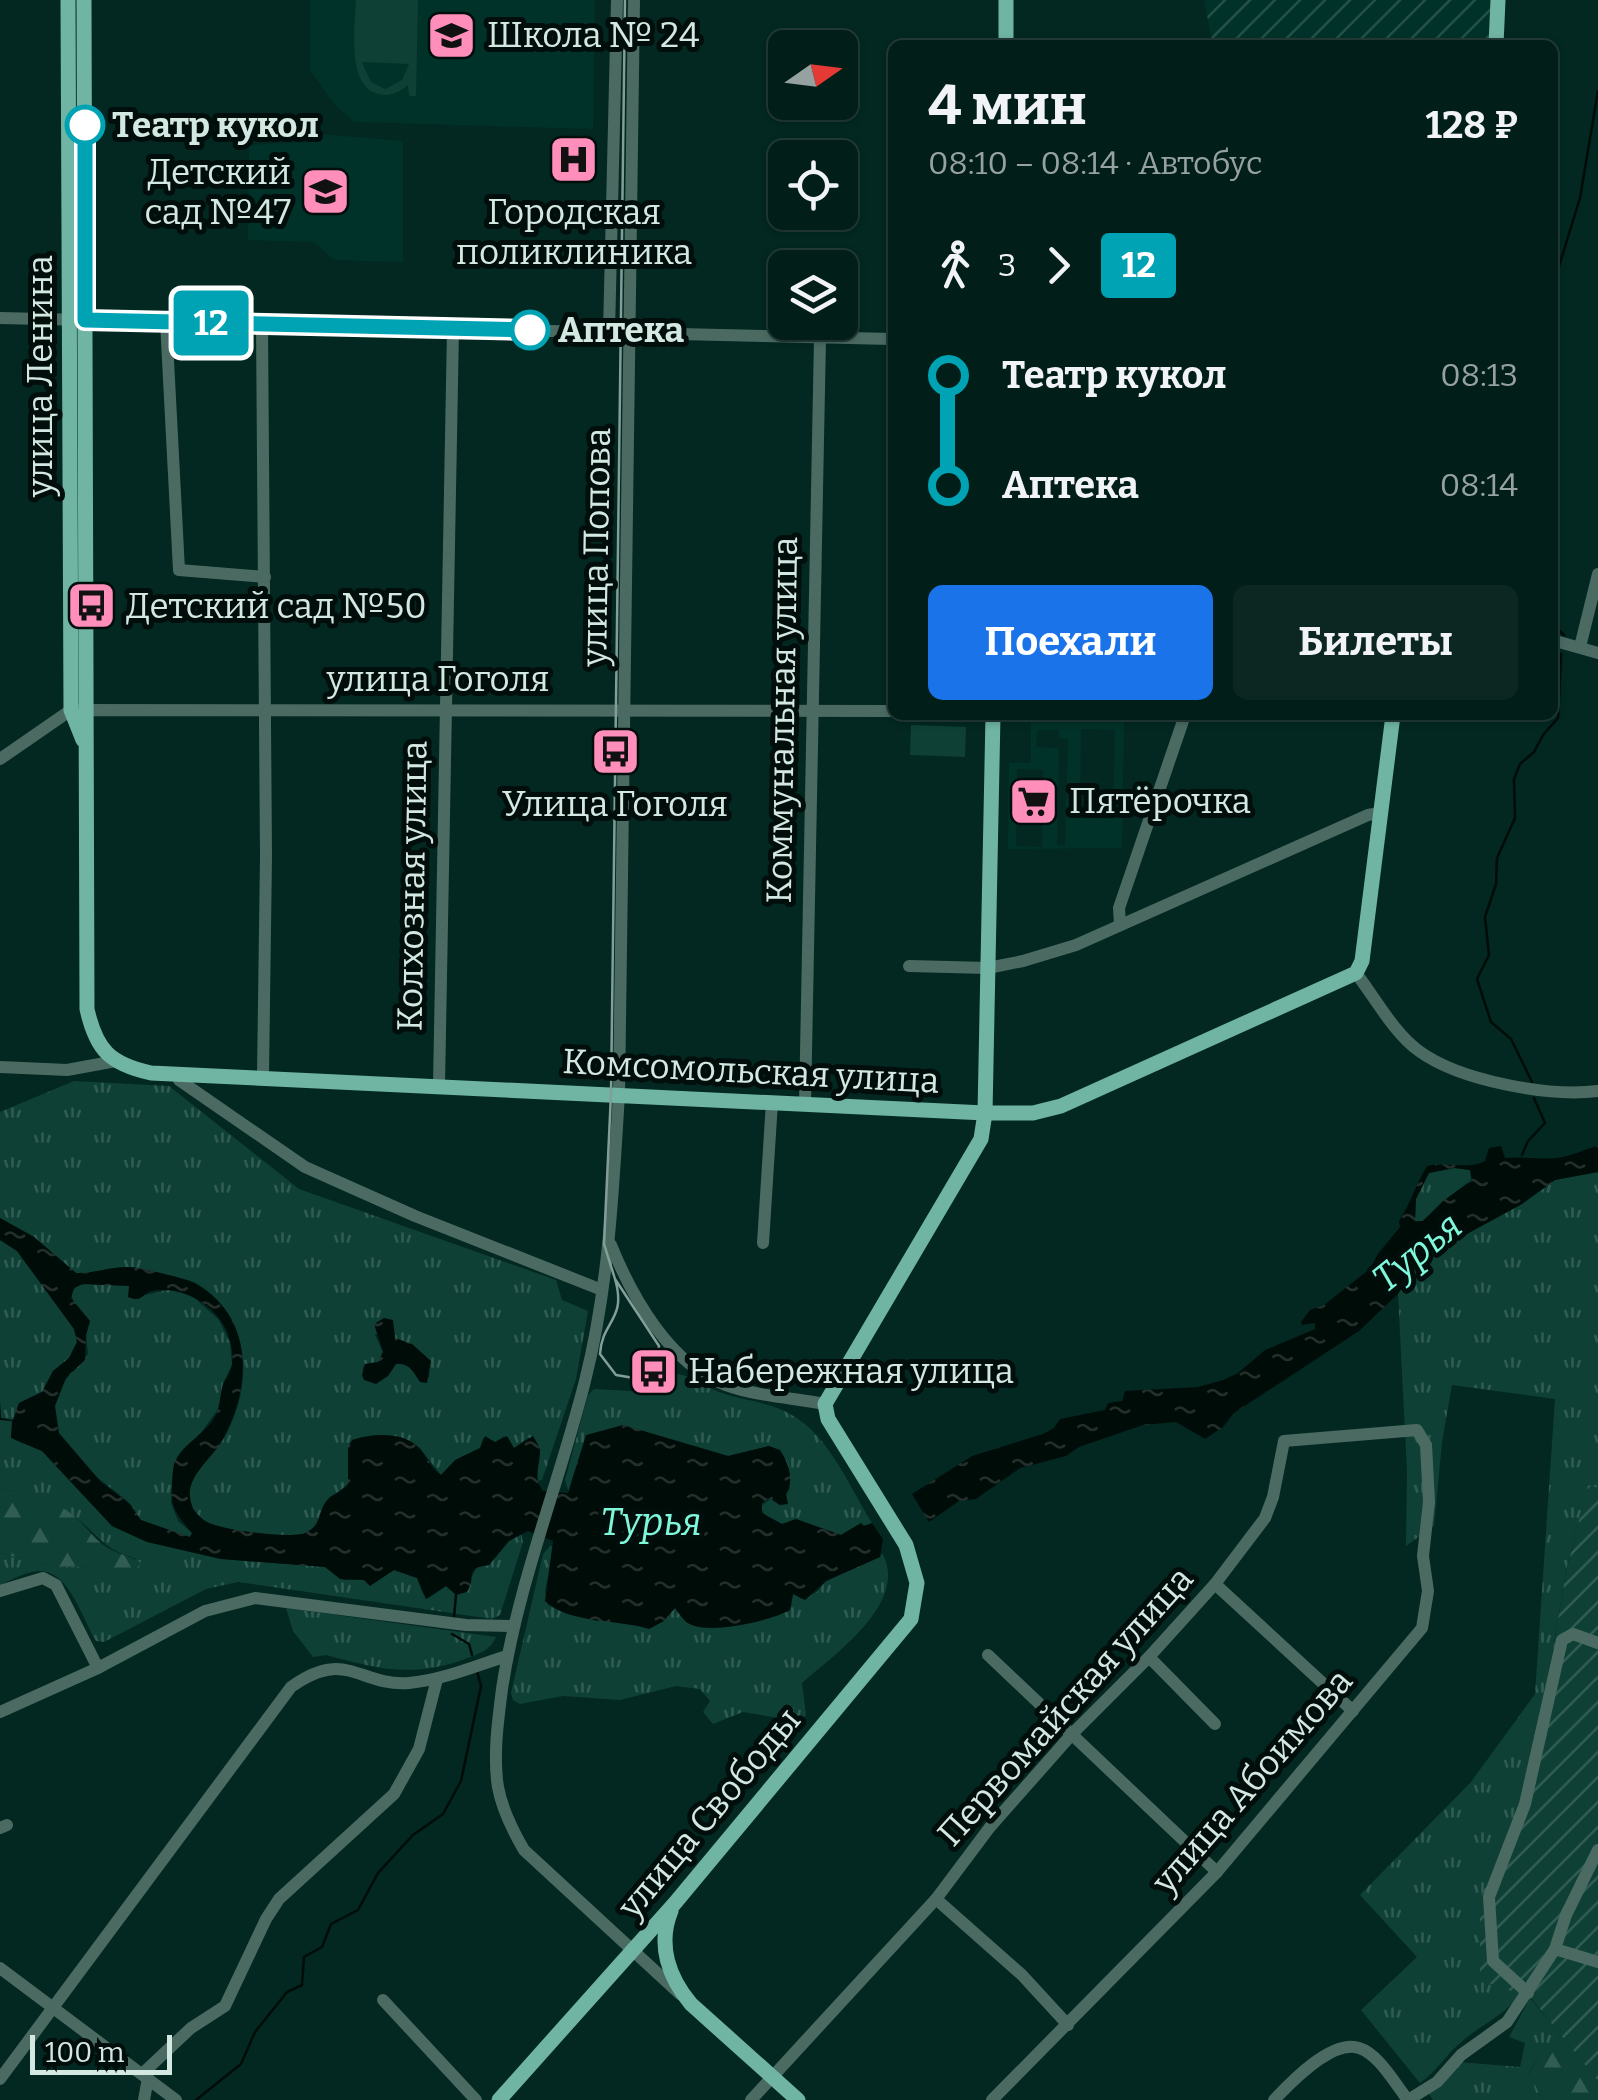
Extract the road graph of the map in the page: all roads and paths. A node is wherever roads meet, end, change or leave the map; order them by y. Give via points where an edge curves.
1 (68, 0) edge
2 (84, 0) edge
3 (617, 0) edge
4 (634, 0) edge
5 (1006, 0) edge
6 (1498, 0) edge
7 (1006, 40) edge
8 (1496, 40) edge
9 (0, 318) edge
10 (77, 319) junction
11 (166, 322) junction
12 (262, 324) junction
13 (453, 328) junction
14 (610, 332) junction
15 (628, 333) junction
16 (768, 337) edge
17 (858, 339) edge
18 (820, 340) edge
19 (888, 340) edge
20 (1598, 574) edge
21 (265, 577) junction
22 (1558, 642) edge
23 (1580, 647) junction
24 (1598, 653) edge
25 (624, 709) junction
26 (813, 709) junction
27 (78, 710) junction
28 (264, 710) junction
29 (446, 710) junction
30 (888, 710) edge
31 (993, 720) edge
32 (1183, 720) edge
33 (1392, 720) edge
34 (0, 759) edge
35 (1380, 813) junction
36 (1120, 924) junction
37 (909, 966) dead end
38 (988, 968) junction
39 (1356, 973) junction
40 (116, 1062) junction
41 (0, 1067) edge
42 (177, 1075) junction
43 (264, 1076) junction
44 (438, 1085) junction
45 (1598, 1090) edge
46 (619, 1094) junction
47 (772, 1102) junction
48 (805, 1104) junction
49 (985, 1113) junction
50 (763, 1242) dead end
51 (610, 1243) junction
52 (602, 1290) junction
53 (824, 1404) junction
54 (1426, 1445) joint
55 (1215, 1584) junction
56 (0, 1590) edge
57 (514, 1626) junction
58 (1598, 1643) edge
59 (988, 1654) dead end
60 (507, 1656) junction
61 (1149, 1657) junction
62 (98, 1668) junction
63 (437, 1679) junction
64 (1353, 1711) junction
65 (0, 1712) edge
66 (1216, 1724) dead end
67 (1073, 1733) junction
68 (1598, 1850) edge
69 (1217, 1872) junction
70 (936, 1899) junction
71 (675, 1903) junction
72 (1556, 1949) junction
73 (632, 1951) junction
74 (1598, 1962) edge
75 (0, 1968) edge
76 (1528, 1992) junction
77 (382, 2000) dead end
78 (691, 2004) junction
79 (52, 2009) junction
80 (1068, 2025) junction
81 (145, 2076) junction
82 (772, 2077) junction
83 (0, 2079) edge
84 (144, 2100) edge
85 (176, 2100) edge
86 (476, 2100) edge
87 (499, 2100) edge
88 (751, 2100) edge
89 (798, 2100) edge
90 (992, 2100) edge
91 (1274, 2100) edge
92 (1408, 2100) edge

1 - 10 main road, улица Ленина
2 - 10 main road, улица Ленина
3 - 14 street
4 - 15 street, улица Попова
5 - 7 main road
6 - 8 main road
9 - 10 street
10 - 11 street
10 - 27 main road, улица Ленина
11 - 12 street
11 - 21 street via 179,570
12 - 13 street
12 - 21 street
13 - 14 street
13 - 29 street, Колхозная улица
14 - 15 street
15 - 16 street
15 - 25 street, улица Попова
17 - 19 street
18 - 26 street, Коммунальная улица
20 - 23 street
21 - 28 street
22 - 23 street
23 - 24 street
25 - 26 street, улица Гоголя
25 - 29 street, улица Гоголя
25 - 46 street, улица Попова
26 - 30 street, улица Гоголя
26 - 48 street, Коммунальная улица
27 - 28 street, улица Гоголя
27 - 34 street
27 - 40 main road, улица Ленина via 86,749 88,1009 92,1033
28 - 29 street, улица Гоголя
28 - 43 street
29 - 44 street, Колхозная улица
31 - 38 main road
32 - 36 street via 1119,908
33 - 35 main road
35 - 36 street
35 - 39 main road
36 - 38 street via 1076,945
37 - 38 street
38 - 49 main road
39 - 45 street via 1420,1052 1526,1089
39 - 49 main road, Комсомольская улица via 1061,1106
40 - 41 street via 66,1070
40 - 42 main road, Комсомольская улица
42 - 43 main road, Комсомольская улица
42 - 52 street via 305,1167
43 - 44 main road, Комсомольская улица
44 - 46 main road, Комсомольская улица
46 - 47 main road, Комсомольская улица
46 - 51 street, улица Попова
47 - 48 main road, Комсомольская улица
47 - 50 street
48 - 49 main road, Комсомольская улица
49 - 53 main road via 981,1138
51 - 52 street, улица Попова
51 - 53 street via 646,1313 694,1368 726,1385
52 - 57 street, улица Попова via 585,1380
53 - 71 main road, улица Свободы via 906,1544 917,1583 910,1619
54 - 55 street, Первомайская улица via 1417,1430 1284,1441 1266,1518
54 - 64 street, улица Абоимова via 1428,1591 1422,1628
55 - 61 street, Первомайская улица
55 - 64 street
56 - 62 street via 43,1578 56,1585
57 - 60 street, улица Попова
57 - 62 street via 255,1598 205,1611
58 - 76 street via 1573,1634 1562,1640 1525,1804 1489,1897 1493,1960
59 - 67 street
60 - 63 street
60 - 73 street, улица Попова via 496,1747 498,1788 510,1824 534,1860
61 - 66 street
61 - 67 street, Первомайская улица
62 - 65 street
63 - 79 street via 404,1684 339,1668 310,1674 291,1687
63 - 81 street via 418,1749 394,1794 279,1899 225,2006 191,2028
64 - 69 street, улица Абоимова
67 - 69 street
67 - 70 street, Первомайская улица
68 - 72 street
69 - 80 street, улица Абоимова
70 - 80 street
70 - 82 street, Первомайская улица
71 - 73 main road, улица Свободы
71 - 78 main road via 666,1933 668,1967
72 - 74 street
72 - 76 street
73 - 78 street, улица Попова
73 - 87 main road, улица Свободы
75 - 79 street
76 - 92 street via 1508,2022
77 - 86 street
78 - 82 main road
79 - 81 street
79 - 83 street
80 - 90 street, улица Абоимова
81 - 84 street
81 - 85 street
82 - 88 street, Первомайская улица
82 - 89 main road
91 - 92 street via 1344,2046 1372,2056

